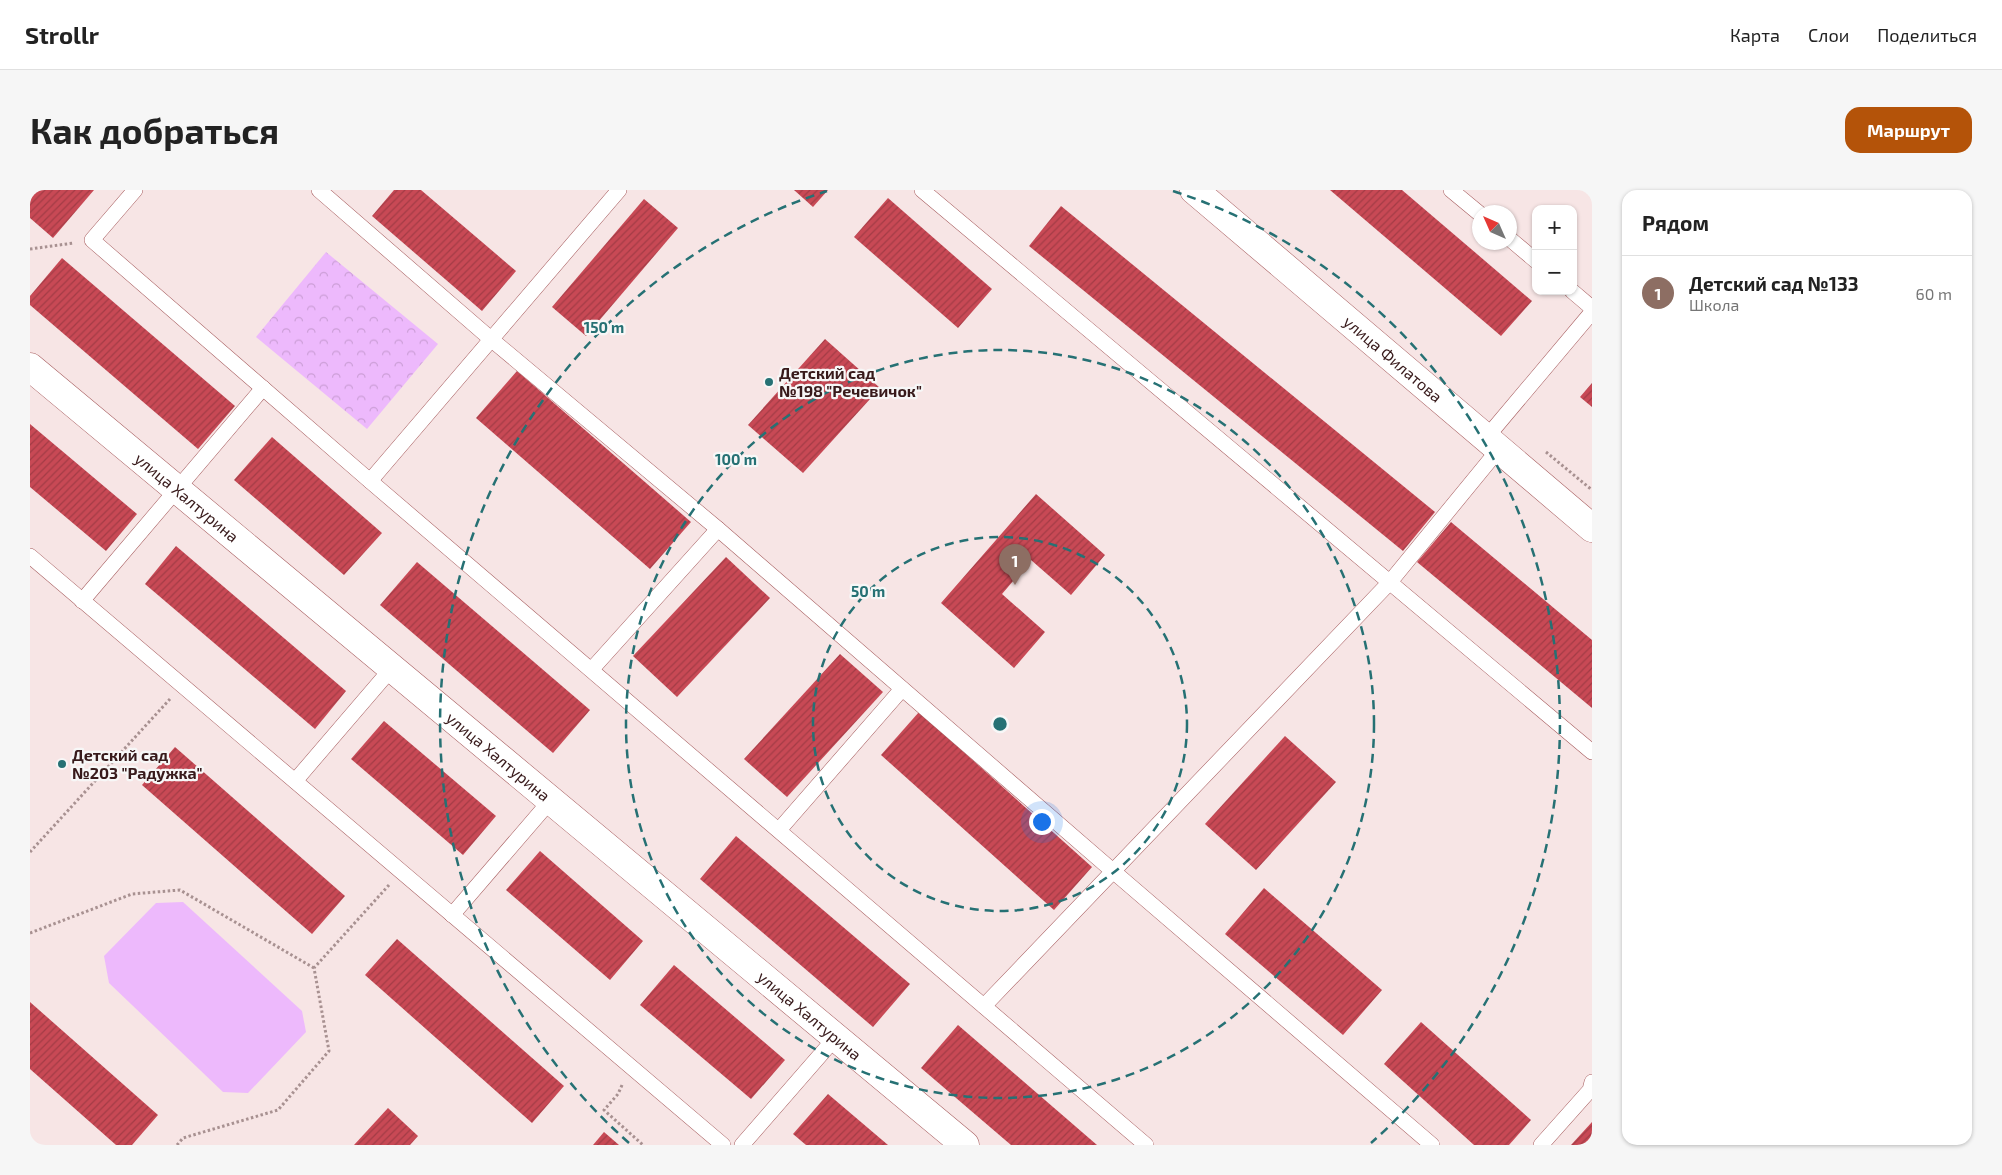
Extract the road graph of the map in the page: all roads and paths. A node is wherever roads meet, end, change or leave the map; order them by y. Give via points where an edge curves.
1 (135, 190) edge
2 (319, 190) edge
3 (619, 190) edge
4 (922, 190) edge
5 (1196, 190) edge
6 (1451, 190) edge
7 (1472, 207) edge
8 (92, 240) junction
9 (1517, 245) edge
10 (30, 249) edge
11 (1532, 258) edge
12 (1576, 295) edge
13 (1592, 310) edge
14 (492, 340) junction
15 (30, 367) edge
16 (263, 388) junction
17 (1492, 444) junction
18 (370, 481) junction
19 (177, 490) junction
20 (1592, 528) edge
21 (718, 529) junction
22 (30, 556) edge
23 (1390, 582) junction
24 (82, 601) junction
25 (392, 668) junction
26 (592, 669) junction
27 (182, 686) junction
28 (902, 689) junction
29 (1592, 752) edge
30 (295, 782) junction
31 (551, 800) junction
32 (779, 830) junction
33 (30, 852) edge
34 (401, 872) junction
35 (1114, 872) junction
36 (452, 915) junction
37 (30, 933) edge
38 (314, 968) junction
39 (984, 1006) junction
40 (836, 1037) junction
41 (630, 1066) junction
42 (1591, 1088) edge
43 (177, 1145) edge
44 (643, 1145) edge
45 (723, 1145) edge
46 (742, 1145) edge
47 (965, 1145) edge
48 (1146, 1145) edge
49 (1432, 1145) edge
50 (1541, 1145) edge

1 - 8 lane
2 - 14 lane
3 - 14 lane
4 - 23 lane
5 - 17 street, улица Филатова
6 - 7 lane
8 - 10 path
8 - 16 lane
9 - 11 lane
12 - 13 lane
13 - 17 lane
14 - 18 lane
14 - 21 lane
15 - 19 street, улица Халтурина
16 - 18 lane
16 - 19 lane
17 - 20 street, улица Филатова
17 - 23 lane
18 - 26 lane
19 - 24 lane
19 - 25 street, улица Халтурина
21 - 26 lane
21 - 28 lane
22 - 24 lane
23 - 29 lane
23 - 35 lane
24 - 27 lane
25 - 30 lane
25 - 31 street, улица Халтурина
26 - 32 lane
27 - 30 lane
27 - 33 path
28 - 32 lane
28 - 35 lane
30 - 34 lane
31 - 36 lane
31 - 40 street, улица Халтурина
32 - 39 lane
34 - 36 lane
34 - 38 path
35 - 39 lane
35 - 49 lane
36 - 41 lane
37 - 38 path via 132,894 180,890
38 - 43 path via 329,1051 278,1110 184,1138
39 - 48 lane
40 - 46 lane
40 - 47 street, улица Халтурина
41 - 44 path via 618,1094 604,1110
41 - 45 lane
42 - 50 lane

